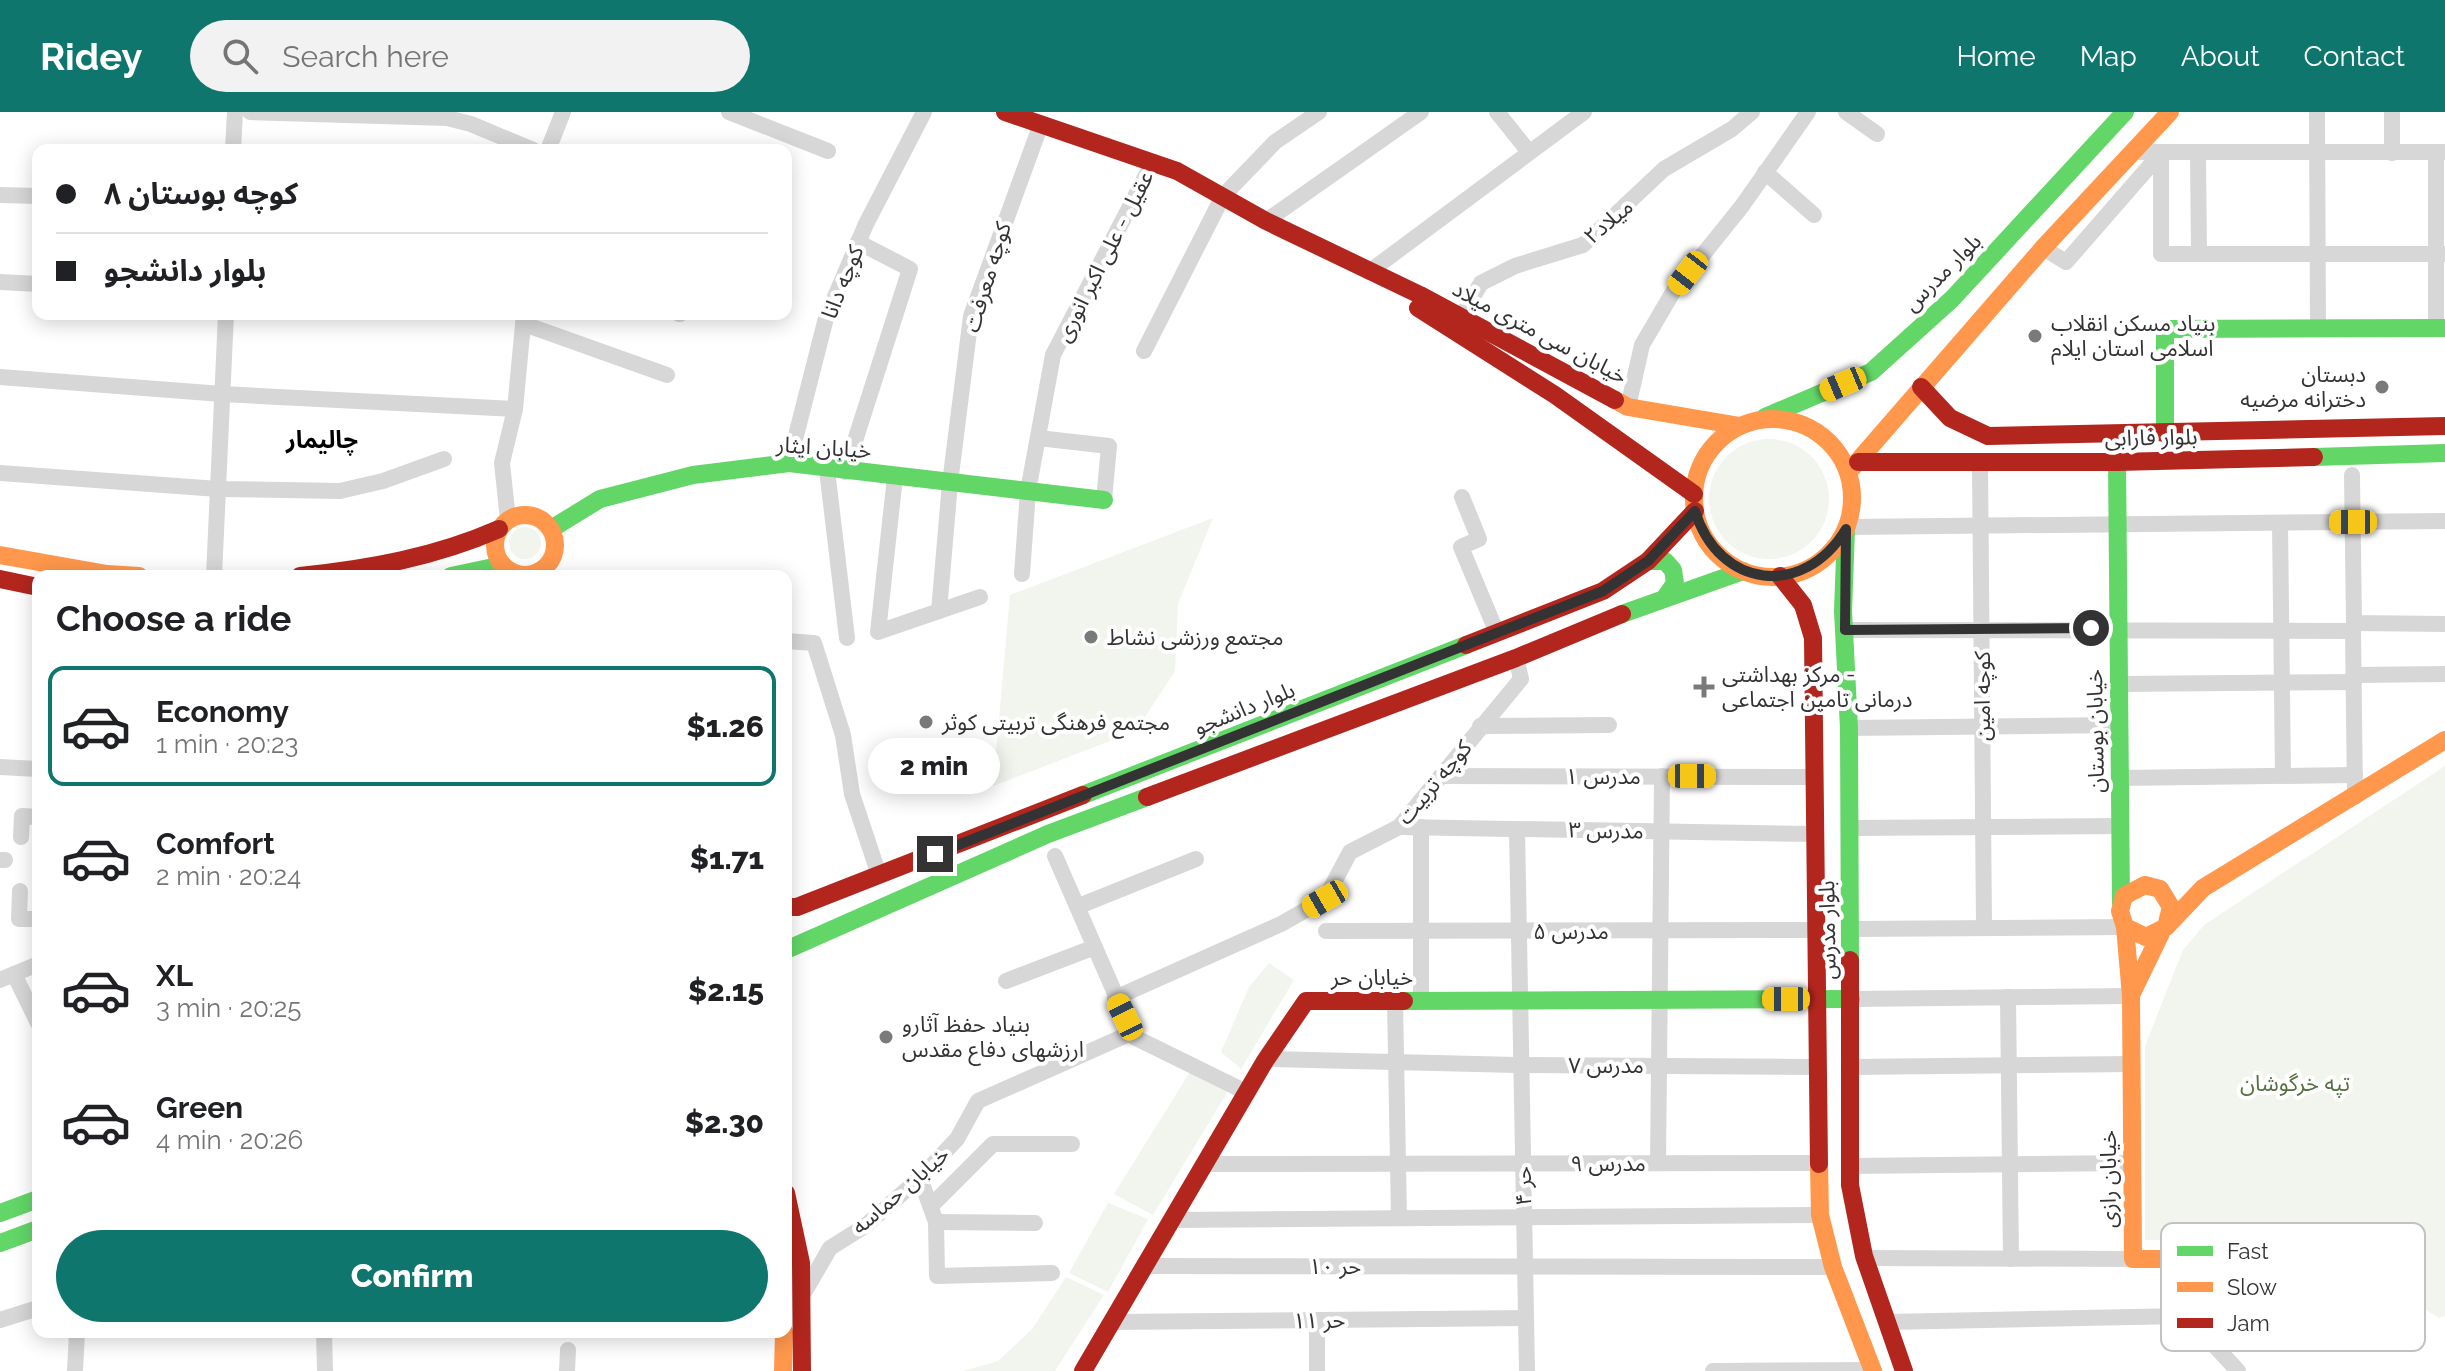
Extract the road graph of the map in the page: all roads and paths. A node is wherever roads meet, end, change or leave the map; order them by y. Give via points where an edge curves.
1 (235, 112) edge
2 (250, 112) edge
3 (563, 112) edge
4 (729, 112) edge
5 (924, 112) edge
6 (1319, 112) edge
7 (1421, 112) edge
8 (1497, 112) edge
9 (1584, 112) edge
10 (1752, 112) edge
11 (1808, 112) edge
12 (1846, 112) edge
13 (2125, 112) edge
14 (2170, 112) edge
15 (2317, 112) edge
16 (2392, 112) edge
17 (333, 113) edge
18 (1017, 114) edge
19 (1041, 124) junction
20 (2112, 128) junction
21 (1877, 134) dead end
22 (233, 144) edge
23 (519, 144) edge
24 (550, 144) edge
25 (828, 151) dead end
26 (1529, 152) junction
27 (2132, 152) junction
28 (2440, 152) edge
29 (2161, 153) junction
30 (2198, 153) junction
31 (2317, 153) junction
32 (2392, 153) junction
33 (1153, 162) junction
34 (2079, 163) junction
35 (1765, 172) junction
36 (2103, 182) junction
37 (0, 195) edge
38 (32, 196) edge
39 (1223, 196) junction
40 (1814, 215) dead end
41 (1266, 221) junction
42 (858, 242) junction
43 (2043, 248) junction
44 (2199, 254) junction
45 (2318, 254) junction
46 (2440, 254) edge
47 (1369, 272) junction
48 (0, 282) edge
49 (32, 284) edge
50 (226, 320) edge
51 (521, 320) edge
52 (529, 320) edge
53 (1457, 323) junction
54 (2440, 328) edge
55 (2318, 329) junction
56 (1144, 351) dead end
57 (667, 375) dead end
58 (0, 377) edge
59 (1921, 387) junction
60 (222, 394) junction
61 (1628, 407) junction
62 (515, 409) junction
63 (1759, 420) junction
64 (1740, 426) junction
65 (2445, 426) edge
66 (2165, 434) junction
67 (2008, 437) junction
68 (1038, 438) junction
69 (2445, 453) edge
70 (444, 459) dead end
71 (2117, 462) junction
72 (789, 463) junction
73 (1980, 463) junction
74 (2009, 463) junction
75 (1853, 467) junction
76 (836, 471) junction
77 (0, 473) edge
78 (2352, 475) dead end
79 (895, 477) junction
80 (950, 483) junction
81 (218, 489) junction
82 (1028, 491) junction
83 (1462, 497) dead end
84 (1104, 500) joint
85 (1694, 502) junction
86 (2445, 521) edge
87 (2353, 522) junction
88 (2280, 523) junction
89 (2117, 524) junction
90 (504, 525) junction
91 (1980, 525) junction
92 (1846, 528) junction
93 (551, 529) junction
94 (0, 555) edge
95 (1648, 561) junction
96 (503, 565) junction
97 (555, 568) edge
98 (84, 570) edge
99 (214, 570) edge
100 (359, 570) edge
101 (479, 570) edge
102 (512, 570) edge
103 (1743, 571) junction
104 (1022, 574) dead end
105 (1780, 576) junction
106 (0, 579) edge
107 (32, 586) edge
108 (1666, 596) junction
109 (980, 597) dead end
110 (939, 611) junction
111 (1843, 611) junction
112 (1808, 619) junction
113 (2445, 624) edge
114 (2353, 627) junction
115 (2118, 628) junction
116 (1981, 629) junction
117 (2281, 629) junction
118 (1845, 630) junction
119 (1497, 633) junction
120 (847, 638) dead end
121 (792, 641) edge
122 (1516, 658) junction
123 (2445, 674) edge
124 (2354, 678) junction
125 (2281, 683) junction
126 (2119, 684) junction
127 (1609, 725) dead end
128 (2119, 725) junction
129 (1480, 726) junction
130 (1982, 726) junction
131 (1849, 728) junction
132 (2445, 740) edge
133 (0, 767) edge
134 (32, 768) edge
135 (2355, 775) junction
136 (1441, 776) junction
137 (1662, 776) junction
138 (2283, 776) junction
139 (1813, 777) junction
140 (2120, 778) junction
141 (2355, 797) junction
142 (32, 817) edge
143 (2120, 826) junction
144 (1399, 827) junction
145 (1421, 827) junction
146 (1983, 827) junction
147 (1849, 828) junction
148 (1517, 829) junction
149 (1662, 831) junction
150 (1814, 834) junction
151 (21, 837) dead end
152 (1055, 856) dead end
153 (1196, 859) dead end
154 (879, 875) junction
155 (2153, 886) junction
156 (2203, 888) junction
157 (20, 891) dead end
158 (2121, 903) junction
159 (1079, 906) junction
160 (792, 907) edge
161 (32, 919) edge
162 (2125, 927) junction
163 (1984, 928) junction
164 (1851, 929) junction
165 (1817, 930) junction
166 (2164, 930) junction
167 (1326, 931) dead end
168 (1421, 931) junction
169 (1518, 931) junction
170 (1660, 931) junction
171 (792, 947) edge
172 (1095, 947) junction
173 (32, 967) edge
174 (7, 977) edge
175 (1006, 981) dead end
176 (2131, 996) junction
177 (2008, 997) junction
178 (1115, 998) junction
179 (1818, 999) junction
180 (1851, 999) junction
181 (1519, 1000) junction
182 (1660, 1000) junction
183 (1395, 1001) junction
184 (1421, 1001) junction
185 (32, 1014) edge
186 (1134, 1037) junction
187 (1266, 1059) junction
188 (1396, 1063) junction
189 (2132, 1064) junction
190 (1521, 1065) junction
191 (1659, 1065) junction
192 (2009, 1065) junction
193 (1816, 1067) junction
194 (1851, 1067) junction
195 (1246, 1092) junction
196 (1072, 1144) dead end
197 (1523, 1163) junction
198 (1658, 1163) junction
199 (1819, 1163) junction
200 (2132, 1163) junction
201 (1204, 1164) junction
202 (1398, 1164) junction
203 (2010, 1164) junction
204 (1850, 1166) junction
205 (920, 1178) junction
206 (32, 1201) edge
207 (932, 1205) junction
208 (0, 1213) edge
209 (1820, 1215) junction
210 (1524, 1217) junction
211 (1399, 1218) junction
212 (1171, 1220) junction
213 (792, 1221) edge
214 (936, 1222) junction
215 (1035, 1223) dead end
216 (32, 1231) edge
217 (0, 1243) edge
218 (1865, 1258) junction
219 (2011, 1259) junction
220 (2133, 1259) junction
221 (2161, 1259) edge
222 (1145, 1266) junction
223 (1525, 1266) junction
224 (1833, 1267) junction
225 (1052, 1273) dead end
226 (803, 1296) junction
227 (32, 1310) edge
228 (2161, 1316) edge
229 (1526, 1318) junction
230 (0, 1320) edge
231 (1317, 1320) junction
232 (1111, 1322) junction
233 (1887, 1322) junction
234 (77, 1338) edge
235 (324, 1338) edge
236 (784, 1338) edge
237 (568, 1350) dead end
238 (2220, 1351) edge
239 (1083, 1370) edge
240 (75, 1371) edge
241 (325, 1371) edge
242 (567, 1371) edge
243 (783, 1371) edge
244 (802, 1371) edge
245 (1317, 1371) edge
246 (1527, 1371) edge
247 (1713, 1371) edge
248 (1873, 1371) edge
249 (1904, 1371) edge
250 (2238, 1371) edge

1 - 22 street
2 - 17 street
3 - 24 street
4 - 25 street
5 - 42 street, کوچه دانا
6 - 39 street via 1275,142
7 - 41 street
8 - 26 street
9 - 26 street
10 - 53 street, میلاد۲ via 1664,169 1583,245 1515,266 1481,283
11 - 35 street
12 - 21 street
13 - 20 main road, بلوار مدرس
14 - 27 main road
15 - 31 street
16 - 32 street
17 - 23 street via 447,118
18 - 19 main road, خیابان سی متری میلاد
19 - 33 main road, خیابان سی متری میلاد
19 - 80 street, کوچه معرفت via 971,316
20 - 27 main road via 2118,148
20 - 34 main road, بلوار مدرس
26 - 47 street
27 - 29 street
27 - 36 main road
28 - 32 street
28 - 46 street
29 - 30 street
29 - 43 street via 2066,262
29 - 44 street via 2161,254
30 - 31 street
30 - 44 street
31 - 32 street
31 - 45 street
33 - 39 main road, خیابان سی متری میلاد
33 - 68 street, عقیل - علی اکبر انوری via 1053,355
34 - 36 main road via 2099,163 2105,172
34 - 63 main road, بلوار مدرس via 1952,299 1871,372
35 - 40 street
35 - 61 street via 1673,292 1642,345
36 - 43 main road
37 - 38 street
39 - 41 main road, خیابان سی متری میلاد
39 - 56 street
41 - 47 main road, خیابان سی متری میلاد
42 - 72 street, کوچه دانا via 826,318
42 - 76 street via 910,269
43 - 59 main road
44 - 45 street
45 - 46 street
45 - 55 street
46 - 54 street
47 - 53 main road, خیابان سی متری میلاد
48 - 49 street
50 - 60 street
51 - 62 street
52 - 57 street
53 - 61 main road, خیابان سی متری میلاد
53 - 85 main road, خیابان سی متری میلاد
54 - 55 main road, بلوار فارابی
55 - 66 main road, بلوار فارابی via 2165,329
58 - 60 street
59 - 67 main road, بلوار فارابی via 1935,408 1961,427
59 - 75 main road
60 - 62 street
60 - 81 street
61 - 64 main road, خیابان سی متری میلاد
62 - 90 street via 502,463
63 - 64 main road
63 - 75 main road via 1792,421 1822,435
64 - 85 main road via 1725,434 1703,461
65 - 66 main road, بلوار فارابی
66 - 67 main road, بلوار فارابی
67 - 74 main road
68 - 82 street, عقیل - علی اکبر انوری
68 - 84 street via 1109,446
69 - 71 main road, بلوار فارابی
70 - 81 street via 340,491
71 - 74 main road, بلوار فارابی
71 - 89 main road, خیابان بوستان
72 - 76 main road, خیابان ایثار
72 - 93 main road, خیابان ایثار via 693,475 600,499
73 - 74 main road, بلوار فارابی
73 - 75 main road, بلوار فارابی
73 - 91 street, کوچه امین
75 - 92 main road
76 - 79 main road, خیابان ایثار
76 - 120 street
77 - 81 street
78 - 87 street
79 - 80 main road, خیابان ایثار
79 - 110 street via 878,632
80 - 82 main road, خیابان ایثار
80 - 110 street, کوچه معرفت
81 - 99 street
82 - 84 main road, خیابان ایثار
82 - 104 street, عقیل - علی اکبر انوری
83 - 119 street via 1479,539 1461,547
85 - 95 main road, بلوار دانشجو
85 - 103 main road via 1711,547
86 - 87 street
87 - 88 street
87 - 114 street
88 - 89 street
88 - 117 street
89 - 91 street
89 - 115 main road, خیابان بوستان
90 - 93 main road via 529,515
90 - 96 main road via 495,548
90 - 100 main road via 461,547
91 - 92 street
91 - 116 street, کوچه امین
92 - 105 main road via 1820,562
92 - 111 main road, بلوار مدرس
93 - 97 main road
94 - 98 main road
95 - 108 main road via 1665,561 1676,574
95 - 119 main road, بلوار دانشجو via 1603,591
96 - 101 main road
96 - 102 main road
103 - 105 main road
103 - 108 main road
105 - 112 main road, بلوار مدرس
106 - 107 main road
108 - 122 main road
109 - 110 street
111 - 112 main road via 1823,604
111 - 118 main road, بلوار مدرس
112 - 139 main road, بلوار مدرس via 1813,638
113 - 114 street
114 - 117 street
114 - 124 street
115 - 116 street
115 - 117 street
115 - 126 main road, خیابان بوستان
116 - 118 street
116 - 130 street, کوچه امین
117 - 125 street
118 - 131 main road, بلوار مدرس
119 - 154 main road, بلوار دانشجو
121 - 154 street via 814,643 843,735 852,794
122 - 129 street, کوچه تربیت via 1521,679
122 - 171 main road via 1048,834
123 - 124 street
124 - 125 street
124 - 135 street
125 - 126 street
125 - 138 street
126 - 128 main road, خیابان بوستان
127 - 129 street
128 - 130 street
128 - 140 main road, خیابان بوستان
129 - 136 street, کوچه تربیت
130 - 131 street
130 - 146 street, کوچه امین
131 - 147 main road, بلوار مدرس
132 - 141 main road
133 - 134 street
135 - 138 street
135 - 141 street
136 - 137 street, مدرس ۱
136 - 144 street, کوچه تربیت
137 - 139 street, مدرس ۱
137 - 149 street
138 - 140 street
139 - 150 main road, بلوار مدرس
140 - 143 main road, خیابان بوستان
141 - 156 main road
142 - 151 street via 22,816
143 - 146 street
143 - 158 main road, خیابان بوستان
144 - 145 street, مدرس ۳
144 - 178 street, کوچه تربیت via 1350,852 1325,899
145 - 148 street, مدرس ۳
145 - 168 street
146 - 147 street
146 - 163 street, کوچه امین
147 - 164 main road, بلوار مدرس
148 - 149 street, مدرس ۳
148 - 169 street, حر ۴
149 - 150 street, مدرس ۳
149 - 170 street
150 - 165 main road, بلوار مدرس
152 - 159 street
153 - 159 street
154 - 160 main road, بلوار دانشجو
155 - 156 main road
155 - 158 main road via 2130,890
155 - 166 main road via 2169,900 2172,914
156 - 166 main road
157 - 161 street via 19,919
158 - 162 main road
159 - 172 street
162 - 163 street
162 - 166 main road via 2146,937
162 - 176 main road, خیابان رازی
163 - 164 street
164 - 180 main road, بلوار مدرس
165 - 170 street, مدرس ۵
165 - 179 main road, بلوار مدرس
166 - 176 main road
167 - 168 street, مدرس ۵
168 - 169 street, مدرس ۵
168 - 184 street
169 - 170 street, مدرس ۵
169 - 181 street, حر ۴
170 - 182 street
172 - 175 street
172 - 178 street
173 - 174 street
174 - 185 street
176 - 177 street
176 - 189 main road, خیابان رازی
177 - 180 street
177 - 192 street
178 - 186 street
179 - 180 main road, خیابان حر
179 - 182 main road, خیابان حر
179 - 193 main road, بلوار مدرس
180 - 194 main road, بلوار مدرس
181 - 182 main road, خیابان حر
181 - 184 main road, خیابان حر
181 - 190 street, حر ۴
182 - 191 street
183 - 184 main road, خیابان حر
183 - 187 main road, خیابان حر via 1306,1001
183 - 188 street
186 - 195 street
186 - 205 street, خیابان حماسه via 1129,1034 978,1101 957,1139
187 - 188 street, مدرس ۷
187 - 195 main road, خیابان حر
188 - 190 street, مدرس ۷
188 - 202 street
189 - 192 street
189 - 200 main road, خیابان رازی
190 - 191 street, مدرس ۷
190 - 197 street, حر ۴
191 - 193 street, مدرس ۷
191 - 198 street
192 - 194 street
192 - 203 street
193 - 199 main road, بلوار مدرس
194 - 204 main road, بلوار مدرس
195 - 201 main road, خیابان حر
196 - 207 street via 993,1144
197 - 198 street, مدرس ۹
197 - 202 street, مدرس ۹
197 - 210 street, حر ۴
198 - 199 street, مدرس ۹
199 - 209 main road, بلوار مدرس
200 - 203 street
200 - 220 main road, خیابان رازی
201 - 202 street, مدرس ۹
201 - 212 main road, خیابان حر
202 - 211 street
203 - 204 street
203 - 219 street
204 - 218 main road, بلوار مدرس via 1854,1218
205 - 207 street
205 - 226 street, خیابان حماسه via 865,1226 830,1248
206 - 208 main road
207 - 214 street
209 - 210 street
209 - 224 main road, بلوار مدرس
210 - 211 street
210 - 223 street, حر ۴
211 - 212 street
212 - 222 main road, خیابان حر
213 - 226 main road
214 - 215 street
214 - 225 street via 937,1276
216 - 217 main road
218 - 219 street
218 - 233 main road, بلوار مدرس
219 - 220 street
220 - 221 main road
222 - 223 street, حر ۱۰
222 - 232 main road, خیابان حر
223 - 224 street, حر ۱۰
223 - 229 street, حر ۴
224 - 248 main road, بلوار مدرس
226 - 244 main road
227 - 230 street
228 - 233 street
229 - 231 street, حر ۱۱
229 - 246 street, حر ۴
231 - 232 street, حر ۱۱
231 - 245 street
232 - 239 main road, خیابان حر
233 - 249 main road, بلوار مدرس
234 - 240 street
235 - 241 street
236 - 243 main road
237 - 242 street
238 - 250 street
247 - 248 street

